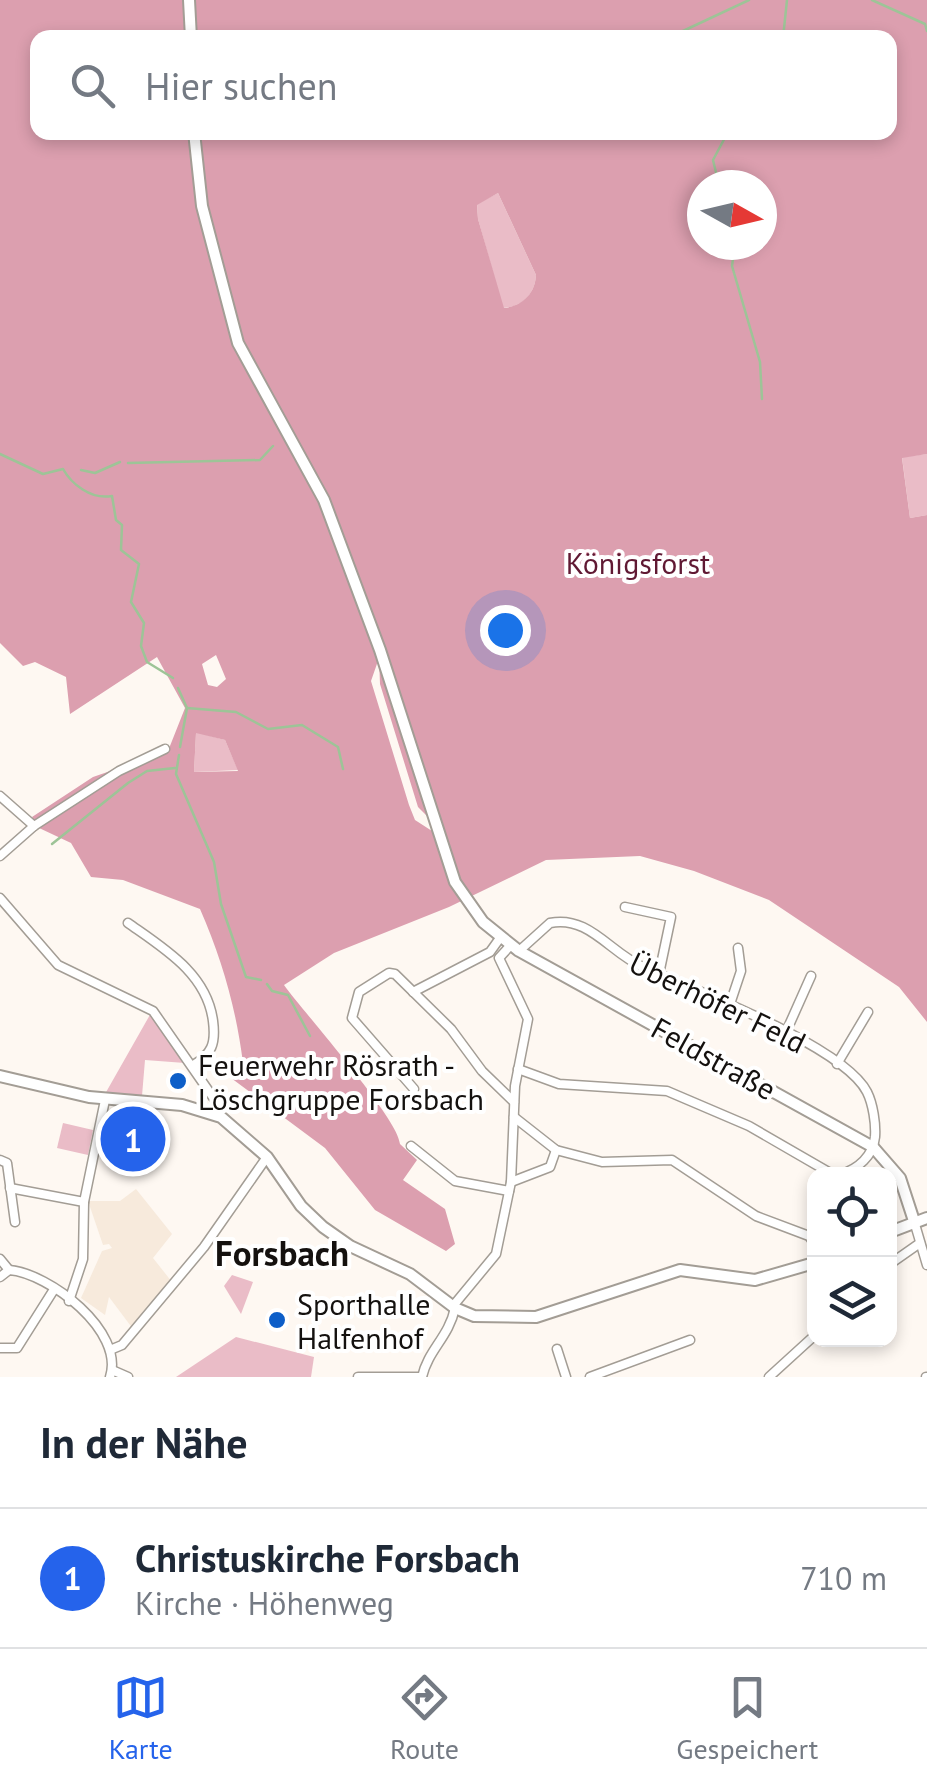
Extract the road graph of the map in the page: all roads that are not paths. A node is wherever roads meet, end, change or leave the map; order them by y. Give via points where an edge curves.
1 (189, 0) edge
2 (190, 30) edge
3 (195, 140) edge
4 (165, 748) dead end
5 (0, 796) edge
6 (34, 826) junction
7 (0, 856) edge
8 (0, 898) edge
9 (625, 906) dead end
10 (128, 924) dead end
11 (500, 938) junction
12 (515, 948) junction
13 (738, 948) dead end
14 (490, 952) junction
15 (499, 958) junction
16 (658, 974) junction
17 (811, 976) dead end
18 (413, 992) junction
19 (730, 1004) junction
20 (868, 1012) dead end
21 (786, 1032) junction
22 (837, 1064) junction
23 (192, 1066) junction
24 (518, 1069) junction
25 (0, 1076) edge
26 (414, 1089) dead end
27 (106, 1100) junction
28 (514, 1102) junction
29 (221, 1116) junction
30 (514, 1116) junction
31 (411, 1146) dead end
32 (873, 1147) junction
33 (556, 1150) junction
34 (267, 1157) junction
35 (0, 1160) edge
36 (820, 1167) edge
37 (857, 1167) edge
38 (510, 1186) junction
39 (10, 1188) junction
40 (84, 1202) junction
41 (927, 1218) edge
42 (914, 1220) junction
43 (14, 1222) dead end
44 (897, 1228) edge
45 (807, 1235) edge
46 (920, 1243) junction
47 (0, 1259) edge
48 (897, 1259) edge
49 (927, 1265) edge
50 (807, 1266) edge
51 (9, 1270) junction
52 (0, 1276) edge
53 (53, 1291) junction
54 (69, 1302) junction
55 (454, 1307) junction
56 (690, 1340) dead end
57 (807, 1342) edge
58 (0, 1348) edge
59 (557, 1349) dead end
60 (110, 1350) junction
61 (111, 1373) edge
62 (128, 1377) edge
63 (358, 1377) edge
64 (422, 1377) edge
65 (566, 1377) edge
66 (590, 1377) edge
67 (769, 1377) edge

1 - 2 main road
3 - 11 main road, Feldstraße via 202,206 234,332 320,489 380,650 446,863 459,890
4 - 6 street
5 - 6 street
6 - 7 street
8 - 23 street via 58,965 153,1011
9 - 16 street via 671,917
10 - 23 street via 177,957 208,993 214,1044
11 - 12 main road, Feldstraße
11 - 14 street
12 - 15 street, Überhöfer Feld
12 - 16 street, Überhöfer Feld via 544,926 571,922
12 - 32 main road, Feldstraße
13 - 19 street via 741,970
14 - 15 street
14 - 18 street
15 - 24 street via 527,1016
16 - 19 street, Überhöfer Feld
17 - 21 street
18 - 26 street via 389,973 359,992 352,1012 354,1025
18 - 28 street
19 - 21 street, Überhöfer Feld
20 - 22 street
21 - 22 street, Überhöfer Feld
22 - 32 street, Überhöfer Feld via 867,1092
23 - 29 street
24 - 28 street
24 - 36 street via 560,1084 667,1090
25 - 27 main road
27 - 29 main road via 182,1105
27 - 40 street
28 - 30 street
29 - 34 main road
30 - 33 street
30 - 38 street
31 - 38 street via 455,1182
32 - 37 street
32 - 42 main road, Feldstraße via 897,1172
33 - 38 street via 550,1167
33 - 45 street via 602,1162 672,1160 756,1216
34 - 55 main road via 322,1227 410,1274
34 - 60 street via 183,1274 122,1346
35 - 39 street via 8,1163
38 - 55 street via 496,1254
39 - 40 street
39 - 43 street
40 - 54 street via 83,1259
41 - 42 main road
42 - 44 main road
42 - 46 street
46 - 48 street
46 - 49 street
47 - 51 street
50 - 55 main road via 749,1280 680,1270 530,1319 486,1318
51 - 52 street
51 - 53 street
53 - 54 street
53 - 58 street via 17,1348
54 - 60 street via 99,1324
55 - 64 street via 446,1343
56 - 66 street
57 - 67 street
59 - 65 street
60 - 61 street
61 - 62 street
63 - 64 street

